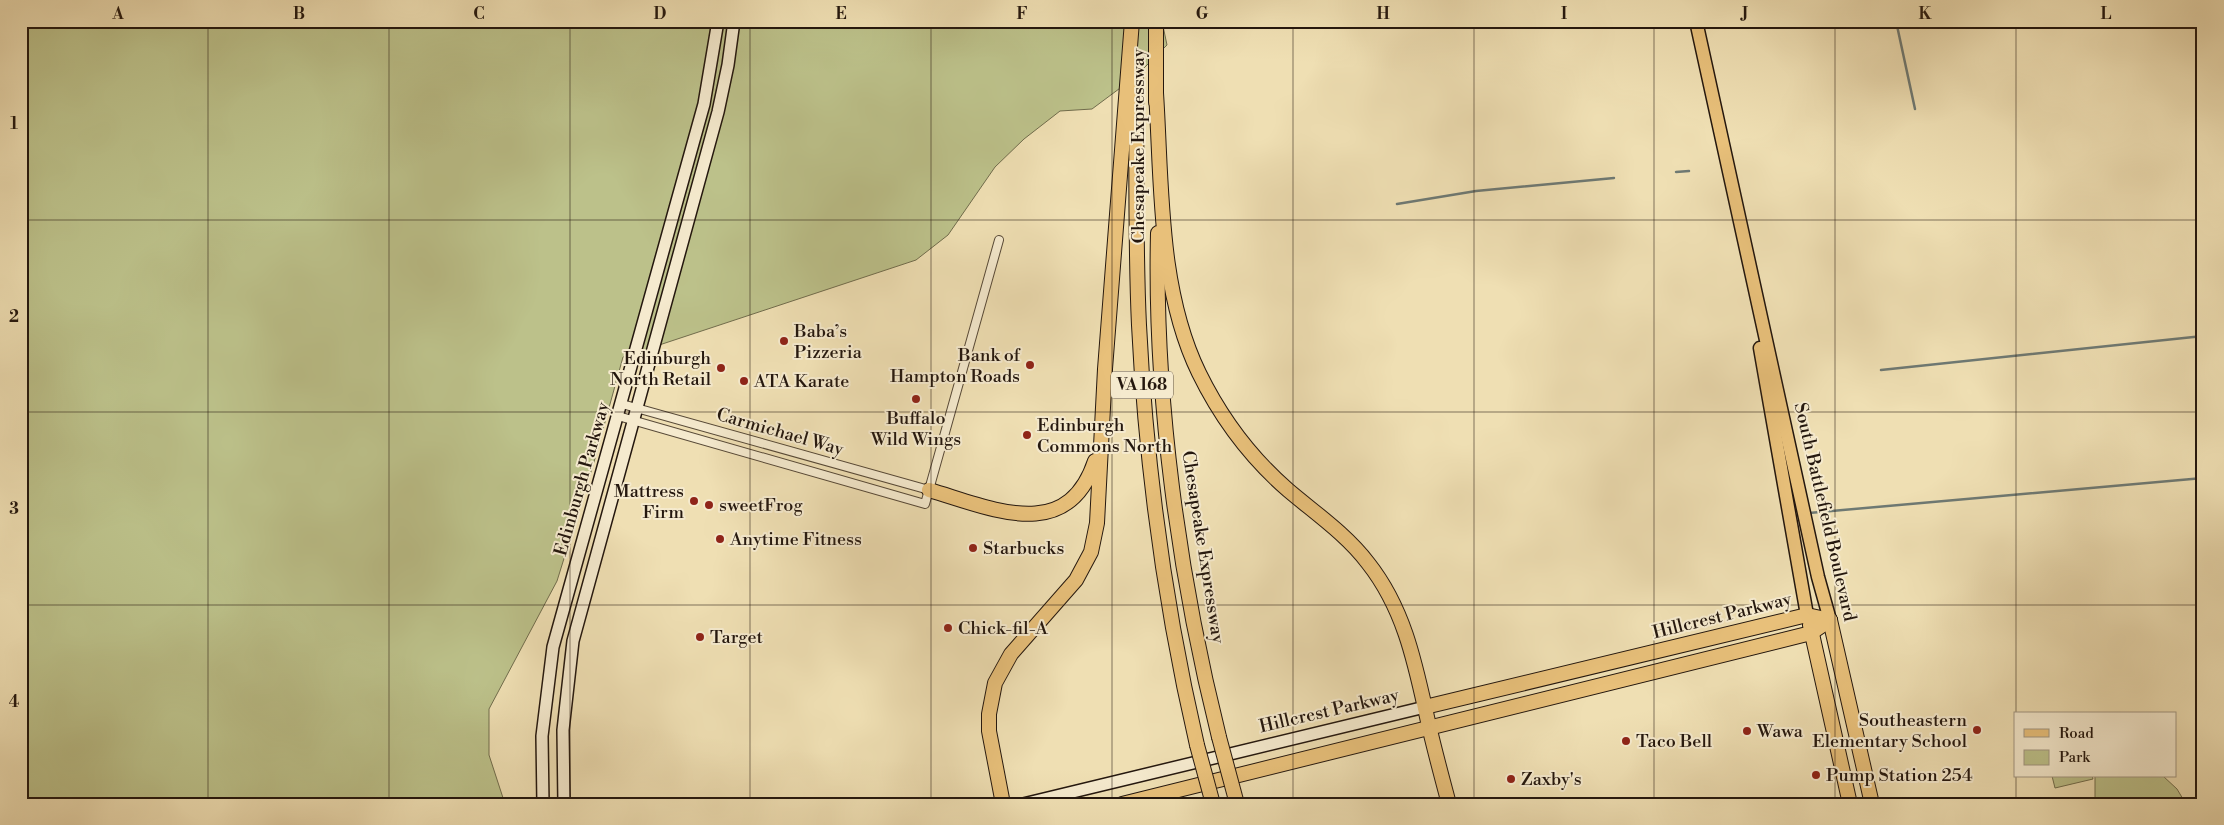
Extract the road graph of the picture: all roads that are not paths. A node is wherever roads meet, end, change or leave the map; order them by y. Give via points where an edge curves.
1 (718, 21) edge
2 (734, 21) edge
3 (1134, 21) edge
4 (1156, 21) edge
5 (1696, 21) edge
6 (1156, 93) junction
7 (1741, 230) junction
8 (999, 240) dead end
9 (622, 404) junction
10 (636, 408) junction
11 (618, 416) junction
12 (633, 420) junction
13 (1101, 444) junction
14 (929, 490) junction
15 (1807, 615) junction
16 (1830, 620) junction
17 (1811, 633) junction
18 (1425, 708) junction
19 (1430, 728) junction
20 (1121, 803) edge
21 (543, 804) edge
22 (564, 804) edge
23 (1003, 804) edge
24 (1023, 804) edge
25 (1212, 804) edge
26 (1237, 804) edge
27 (1449, 804) edge
28 (1850, 804) edge
29 (1872, 804) edge

1 - 9 street, Edinburgh Parkway via 704,104
2 - 10 street, Edinburgh Parkway via 718,112
3 - 13 highway
3 - 25 highway, Chesapeake Expressway / VA 168, bridge via 1142,387 1160,545 1187,699
4 - 6 highway, Chesapeake Expressway / VA 168
5 - 7 main road, South Battlefield Boulevard
6 - 18 highway via 1172,290 1192,357 1217,406 1241,441 1271,474 1359,552 1384,585 1407,632
6 - 26 highway, Chesapeake Expressway / VA 168, bridge via 1157,267 1165,413 1183,559 1196,630
7 - 15 main road, South Battlefield Boulevard
7 - 16 main road, South Battlefield Boulevard
8 - 14 street
9 - 10 street, Carmichael Way
9 - 11 street, Edinburgh Parkway
10 - 12 street, Edinburgh Parkway
10 - 14 street, Carmichael Way
11 - 12 street, Carmichael Way
11 - 21 street, Edinburgh Parkway via 553,647 542,729
12 - 14 street, Carmichael Way via 925,504
12 - 22 street, Edinburgh Parkway via 573,641 563,730
13 - 14 highway via 1090,477 1078,496 1062,508 1037,515 1011,514
13 - 23 highway via 1097,523 1091,552 1076,580 1011,654 995,683 989,714 990,748
15 - 16 highway, Hillcrest Parkway
15 - 17 highway, South Battlefield Boulevard
15 - 18 highway, Hillcrest Parkway
16 - 17 highway
16 - 29 highway, South Battlefield Boulevard
17 - 19 highway
17 - 28 highway, South Battlefield Boulevard
18 - 19 highway
18 - 24 street, Hillcrest Parkway
19 - 20 highway
19 - 27 highway

